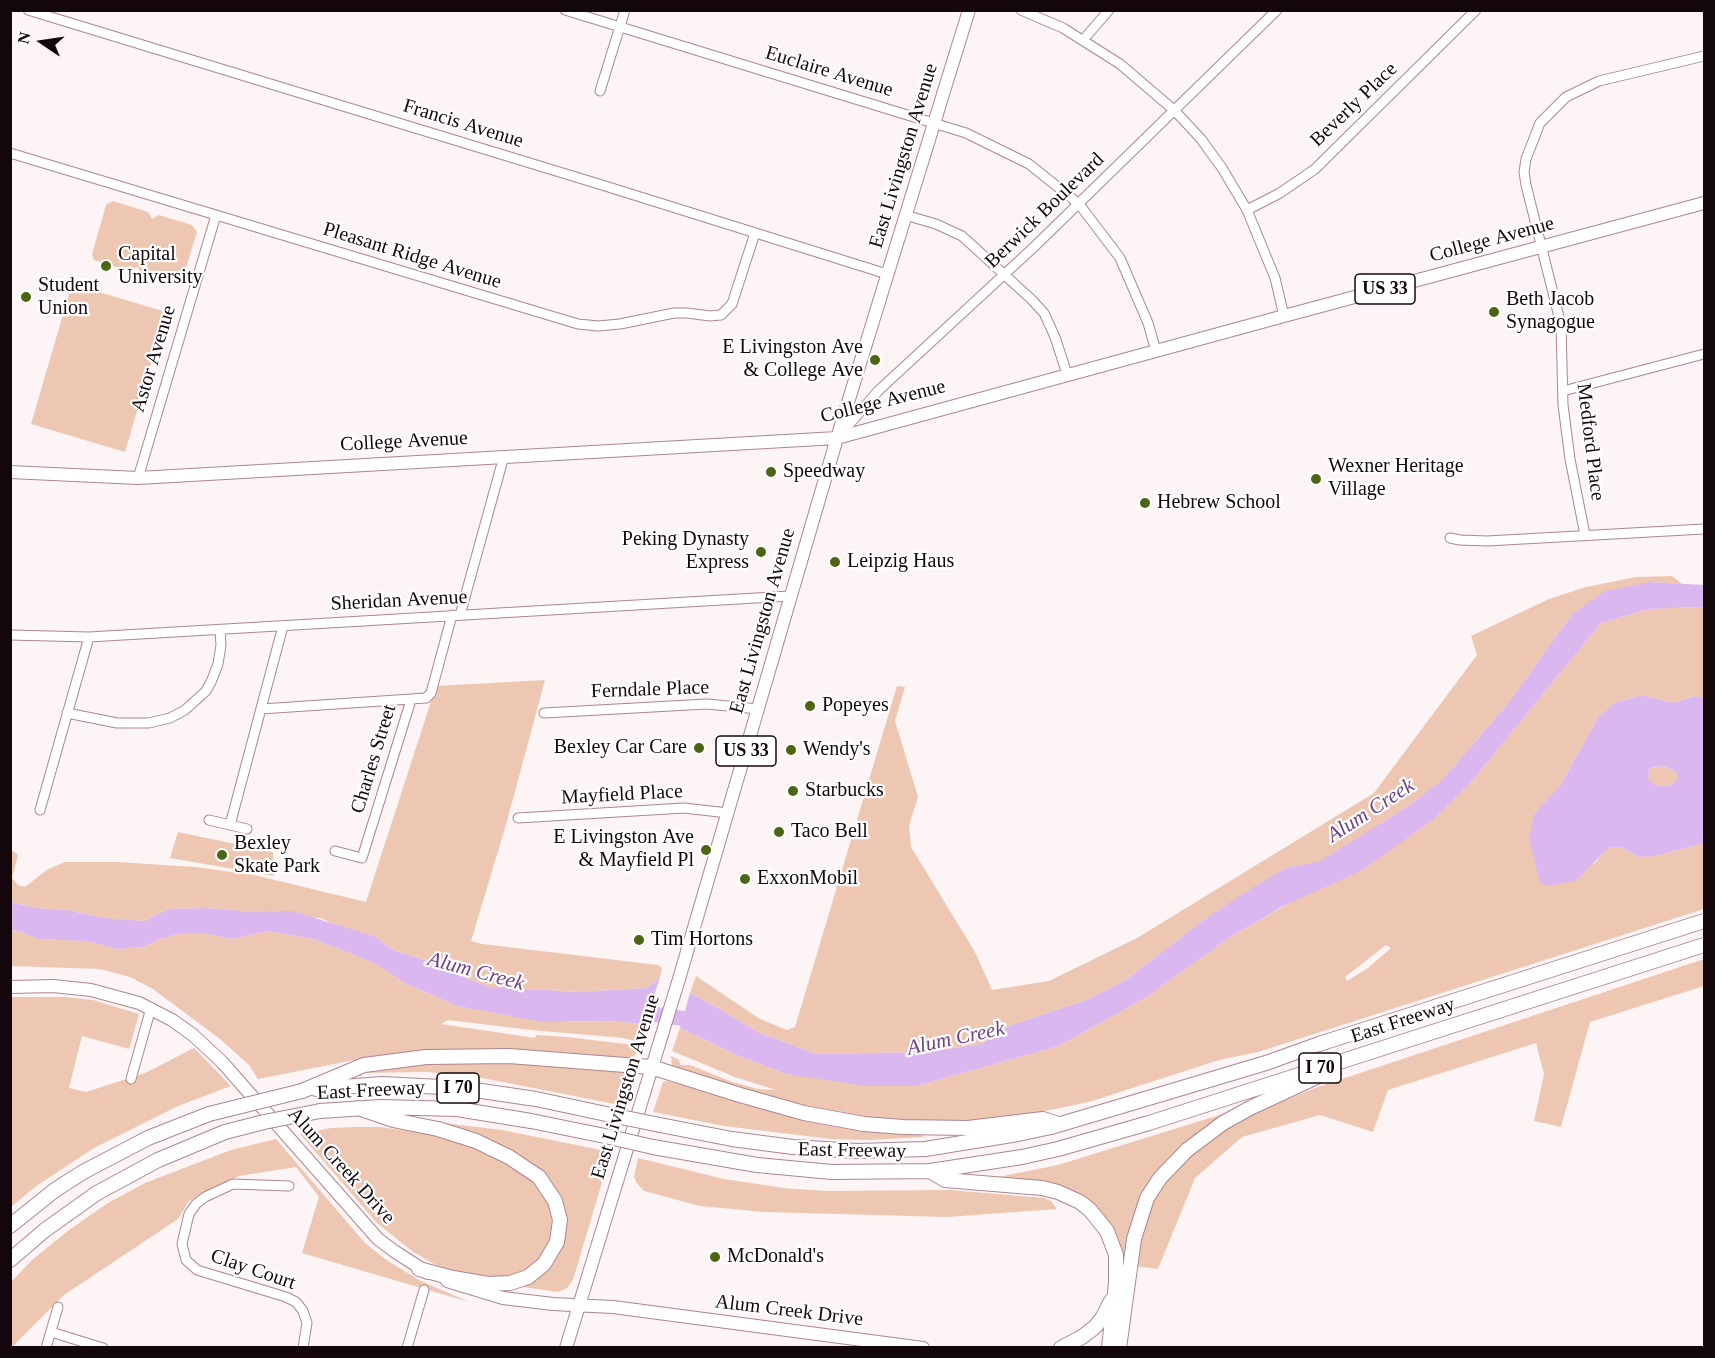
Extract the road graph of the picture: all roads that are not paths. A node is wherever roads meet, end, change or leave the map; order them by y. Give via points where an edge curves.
1 (28, 10) edge
2 (565, 10) edge
3 (625, 10) edge
4 (969, 10) edge
5 (1021, 10) edge
6 (1109, 10) edge
7 (1277, 10) edge
8 (1476, 10) edge
9 (620, 27) junction
10 (1084, 39) junction
11 (1704, 56) edge
12 (600, 91) dead end
13 (1175, 111) junction
14 (934, 123) junction
15 (10, 153) edge
16 (1704, 203) edge
17 (1079, 204) junction
18 (1247, 210) junction
19 (216, 215) junction
20 (905, 215) junction
21 (755, 232) junction
22 (1542, 247) junction
23 (887, 274) junction
24 (1006, 274) junction
25 (1284, 316) junction
26 (1156, 351) junction
27 (1704, 354) edge
28 (1066, 374) junction
29 (1563, 392) junction
30 (837, 438) junction
31 (504, 456) junction
32 (10, 472) edge
33 (138, 478) junction
34 (1704, 529) edge
35 (1584, 535) junction
36 (1450, 538) dead end
37 (790, 596) junction
38 (456, 615) junction
39 (283, 626) junction
40 (220, 630) junction
41 (10, 635) edge
42 (89, 637) junction
43 (411, 700) junction
44 (261, 709) junction
45 (758, 709) junction
46 (67, 713) junction
47 (544, 713) dead end
48 (40, 810) dead end
49 (728, 813) junction
50 (518, 818) dead end
51 (209, 820) dead end
52 (230, 825) junction
53 (247, 829) dead end
54 (335, 851) dead end
55 (1704, 921) edge
56 (1704, 945) edge
57 (10, 987) edge
58 (150, 1008) junction
59 (1374, 1051) junction
60 (651, 1068) junction
61 (130, 1079) dead end
62 (302, 1091) junction
63 (358, 1108) junction
64 (1060, 1125) junction
65 (930, 1171) junction
66 (289, 1186) dead end
67 (10, 1226) edge
68 (10, 1260) edge
69 (419, 1269) junction
70 (1116, 1282) junction
71 (424, 1290) dead end
72 (579, 1305) junction
73 (58, 1307) dead end
74 (51, 1332) junction
75 (46, 1347) edge
76 (104, 1347) edge
77 (303, 1347) edge
78 (407, 1347) edge
79 (566, 1347) edge
80 (923, 1347) edge
81 (1061, 1347) edge
82 (1109, 1347) edge
83 (1119, 1347) edge

1 - 21 street, Francis Avenue
2 - 9 street, Euclaire Avenue
3 - 9 street
4 - 14 main road, East Livingston Avenue
5 - 10 street
6 - 10 street
7 - 13 street, Berwick Boulevard
8 - 18 street, Beverly Place via 1315,169
9 - 12 street
9 - 14 street, Euclaire Avenue
10 - 13 street
11 - 22 street, Medford Place via 1599,81 1566,97 1548,112 1534,135 1524,172
13 - 17 street, Berwick Boulevard
13 - 18 street via 1201,139
14 - 17 street, Euclaire Avenue via 966,133 1029,164
14 - 20 main road, East Livingston Avenue
15 - 19 street, Pleasant Ridge Avenue
16 - 22 main road, College Avenue / US 33
17 - 24 street, Berwick Boulevard
17 - 26 street, Euclaire Avenue via 1120,258
18 - 25 street via 1275,278
19 - 21 street, Pleasant Ridge Avenue via 555,319 598,326 674,313 721,315 734,299
19 - 33 street, Astor Avenue
20 - 23 main road, East Livingston Avenue
20 - 24 street via 962,236
21 - 23 street, Francis Avenue
22 - 25 main road, College Avenue / US 33
22 - 29 street, Medford Place via 1561,325
23 - 30 main road, East Livingston Avenue
24 - 28 street via 1044,313
24 - 30 street, Berwick Boulevard via 878,391
25 - 26 main road, College Avenue / US 33
26 - 28 main road, College Avenue / US 33
27 - 29 street
28 - 30 main road, College Avenue / US 33
29 - 35 street, Medford Place
30 - 31 main road, College Avenue
30 - 37 main road, East Livingston Avenue / US 33
31 - 33 main road, College Avenue
31 - 38 street, Charles Street
32 - 33 main road, College Avenue
34 - 35 street
35 - 36 street via 1488,541
37 - 38 street, Sheridan Avenue
37 - 45 main road, East Livingston Avenue / US 33
38 - 39 street, Sheridan Avenue
38 - 43 street, Charles Street via 431,693 426,698
39 - 40 street, Sheridan Avenue
39 - 44 street
40 - 42 street, Sheridan Avenue
40 - 46 street via 218,664 211,682 185,710 149,723 117,723
41 - 42 street, Sheridan Avenue
42 - 46 street
43 - 44 street
43 - 54 street, Charles Street via 362,858
44 - 52 street
45 - 47 street, Ferndale Place via 700,705
45 - 49 main road, East Livingston Avenue / US 33
46 - 48 street
49 - 50 street, Mayfield Place via 684,808
49 - 60 main road, East Livingston Avenue / US 33
51 - 52 street
52 - 53 street
55 - 64 highway, East Freeway / I 70 via 1266,1063
56 - 59 highway, East Freeway / I 70
57 - 58 main road, Alum Creek Drive via 91,990
58 - 61 street
58 - 69 main road, Alum Creek Drive via 193,1035 222,1062 362,1223
59 - 65 highway, East Freeway / I 70 via 1058,1149
59 - 83 highway via 1235,1115 1200,1138 1160,1178 1147,1198 1134,1239
60 - 62 highway via 509,1056 426,1057 364,1065
60 - 64 highway via 804,1113 864,1124 968,1128 1043,1119
60 - 72 main road, East Livingston Avenue / US 33
62 - 64 highway, East Freeway / I 70, bridge via 382,1084 461,1088 536,1099 732,1139 857,1151 947,1146
62 - 67 highway, East Freeway / I 70, bridge via 209,1114 148,1138 83,1172
63 - 65 highway, East Freeway / I 70, bridge via 457,1109 793,1170
63 - 68 highway, East Freeway / I 70, bridge via 320,1111 225,1132 158,1160 97,1192
63 - 69 highway via 476,1141 531,1170 555,1201 560,1220 557,1242 544,1264 528,1277 488,1284
65 - 70 highway via 945,1180 1042,1188 1080,1202 1100,1221 1112,1242
66 - 77 street, Clay Court via 232,1184 196,1204 189,1214 182,1244 186,1260 197,1270 296,1302 307,1323
69 - 72 main road, Alum Creek Drive via 492,1295
70 - 81 highway via 1099,1322 1082,1337
70 - 82 highway
71 - 78 street
72 - 79 main road, East Livingston Avenue / US 33
72 - 80 main road, Alum Creek Drive
73 - 74 street
74 - 75 street
74 - 76 street

